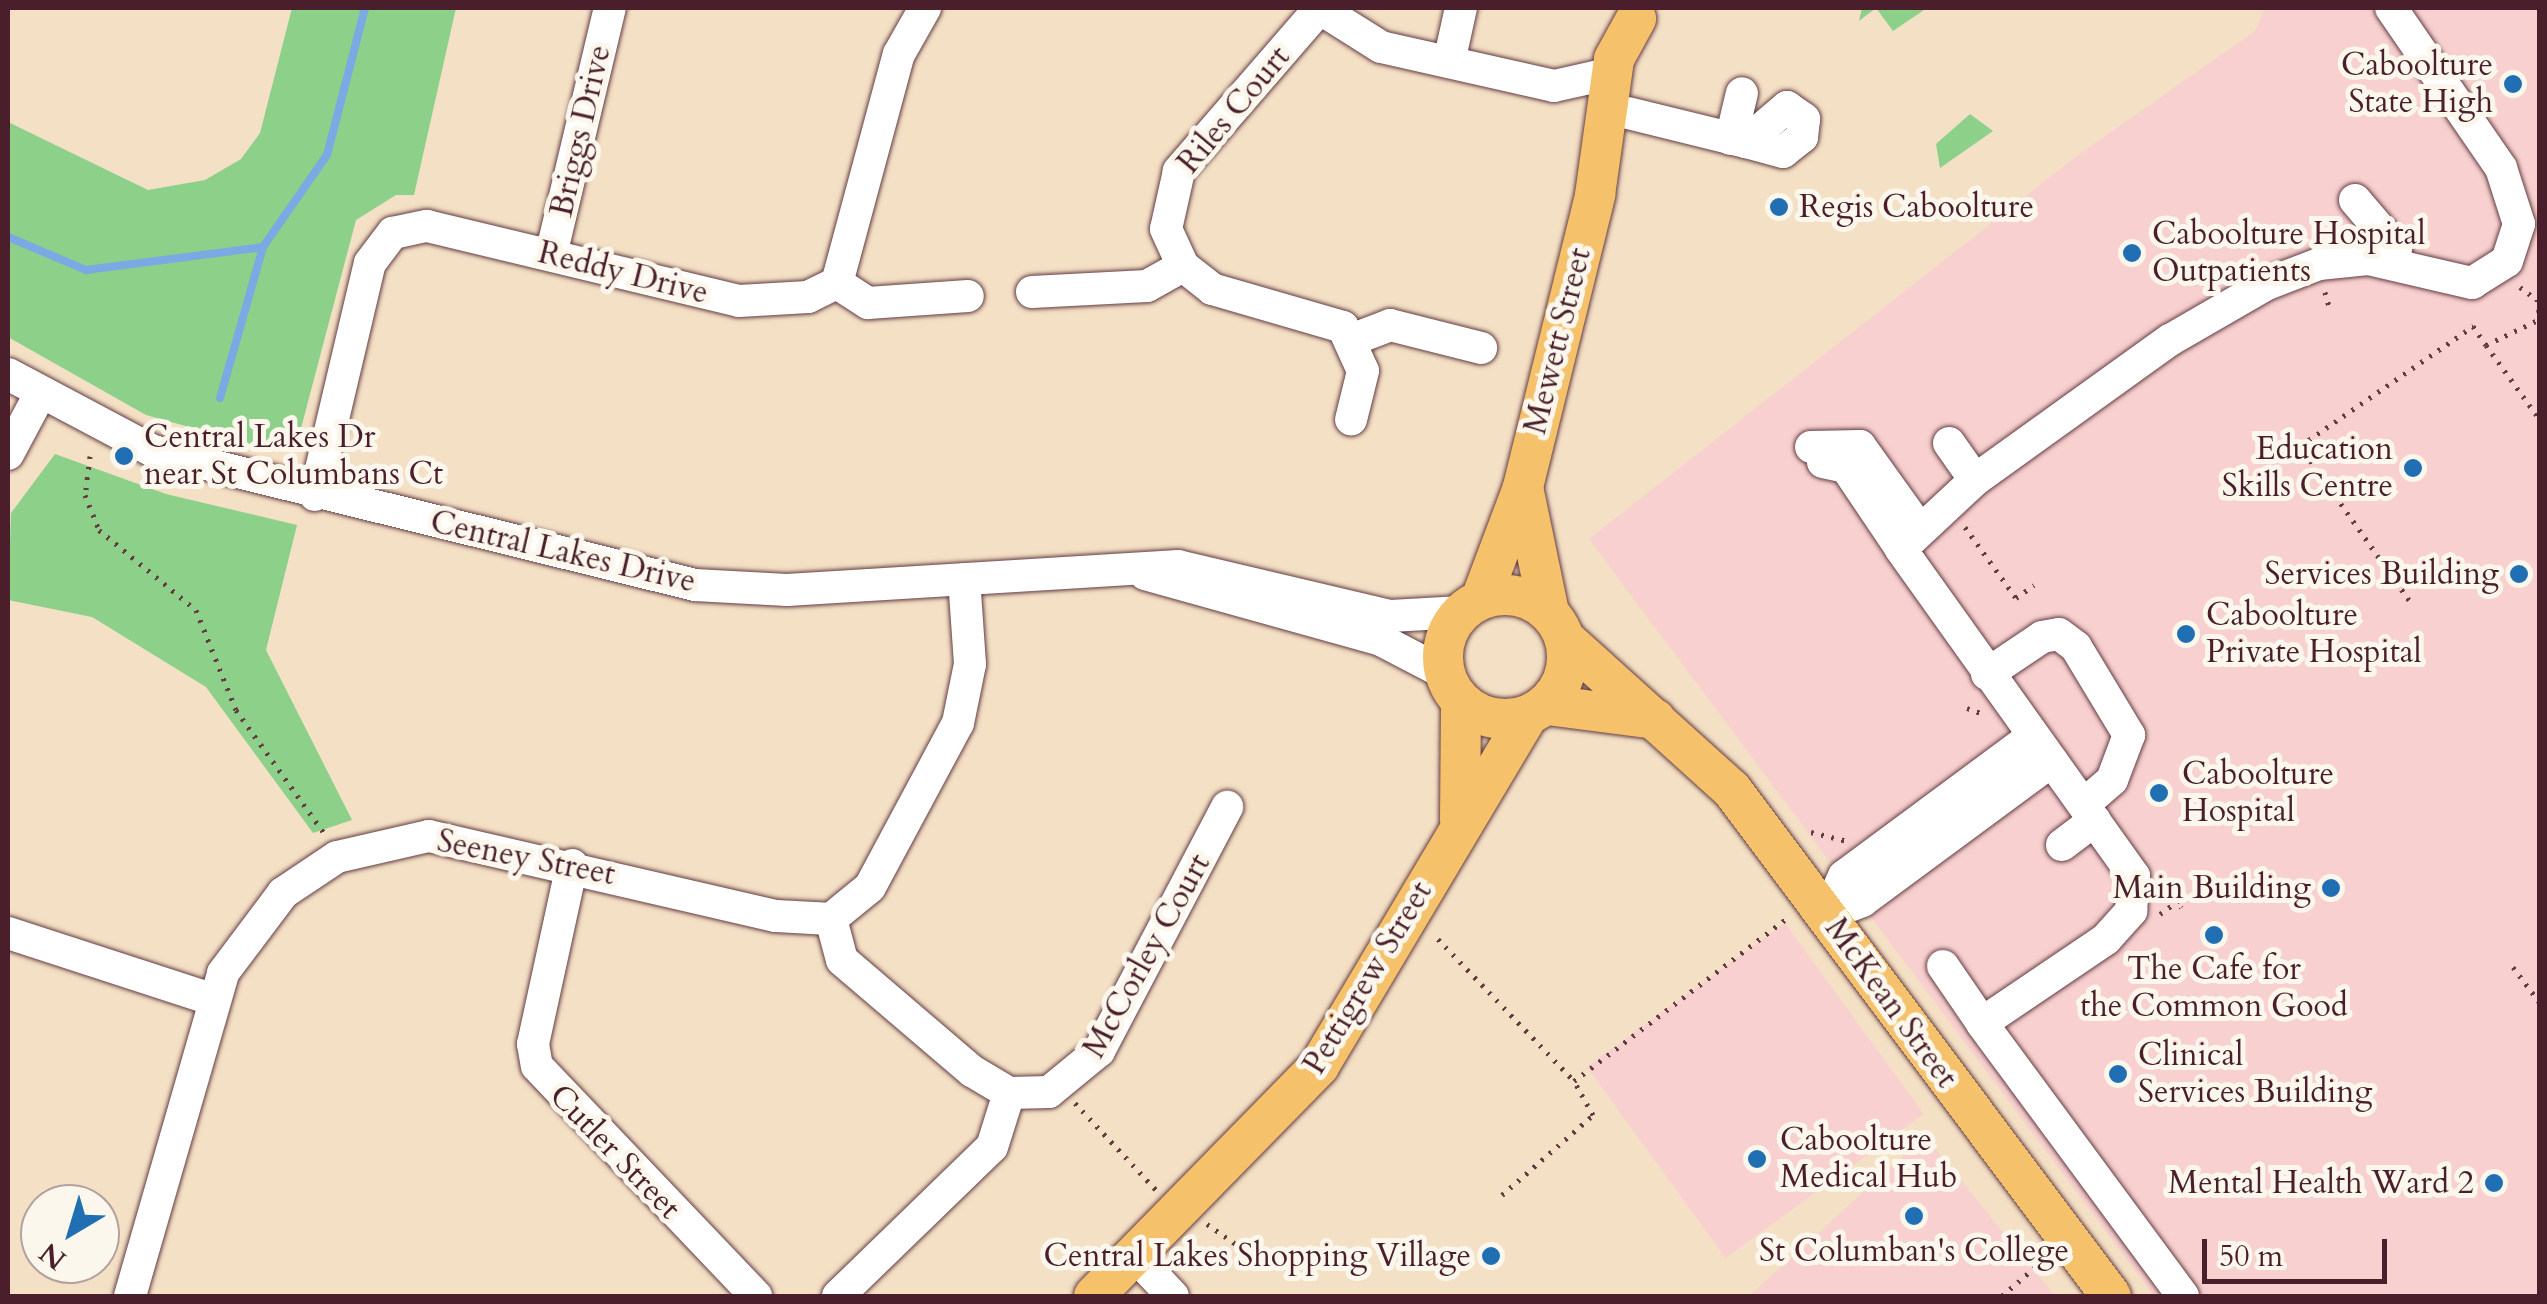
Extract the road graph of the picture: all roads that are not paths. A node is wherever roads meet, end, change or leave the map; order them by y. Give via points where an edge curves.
1 (610, 8) edge
2 (925, 8) edge
3 (1319, 8) edge
4 (1461, 8) edge
5 (2391, 8) edge
6 (1637, 13) edge
7 (1449, 62) junction
8 (1612, 73) junction
9 (1554, 86) junction
10 (1742, 93) dead end
11 (1614, 121) junction
12 (552, 255) junction
13 (1183, 266) junction
14 (836, 282) junction
15 (1032, 292) dead end
16 (968, 296) dead end
17 (1354, 339) junction
18 (1481, 348) dead end
19 (8, 374) edge
20 (40, 394) junction
21 (1351, 420) dead end
22 (1949, 444) dead end
23 (8, 454) edge
24 (1835, 455) dead end
25 (1974, 480) junction
26 (1523, 487) junction
27 (315, 494) junction
28 (1914, 532) junction
29 (1145, 574) junction
30 (964, 579) junction
31 (1471, 605) junction
32 (1557, 626) junction
33 (1987, 674) junction
34 (1453, 687) junction
35 (1537, 710) junction
36 (1659, 720) junction
37 (2042, 748) junction
38 (1228, 807) dead end
39 (2090, 812) junction
40 (1460, 820) junction
41 (2062, 844) dead end
42 (572, 865) junction
43 (1806, 916) junction
44 (831, 919) junction
45 (8, 933) edge
46 (1942, 966) dead end
47 (214, 1000) junction
48 (1982, 1023) junction
49 (1009, 1093) junction
50 (1136, 1256) junction
51 (130, 1296) edge
52 (756, 1296) edge
53 (838, 1296) edge
54 (1094, 1296) edge
55 (1172, 1296) edge
56 (2111, 1296) edge
57 (2183, 1296) edge

1 - 12 street, Briggs Drive
2 - 14 street via 899,54
3 - 7 street via 1356,38
3 - 13 street, Riles Court via 1179,171 1165,210
4 - 7 street
5 - 25 street via 2501,168 2520,224 2507,262 2472,283 2381,260 2319,264 2267,284 2170,340
6 - 8 main road, Mewett Street
6 - 11 main road, Mewett Street
7 - 9 street
8 - 9 street
8 - 11 main road, Mewett Street
9 - 11 street
10 - 11 street via 1739,141
11 - 26 main road, Mewett Street
12 - 14 street, Reddy Drive via 739,302 808,297
12 - 27 street, Reddy Drive via 427,226 380,247
13 - 15 street via 1147,286
13 - 17 street via 1212,289 1328,320
14 - 16 street via 868,303
17 - 18 street via 1390,325
17 - 21 street via 1363,371
19 - 20 street, Central Lakes Drive
20 - 23 street
20 - 27 street, Central Lakes Drive via 153,451
22 - 25 street
24 - 28 street
25 - 28 street
26 - 31 main road, Mewett Street
26 - 32 main road, Mewett Street
27 - 30 street, Central Lakes Drive via 695,585
28 - 33 street
29 - 30 street, Central Lakes Drive
29 - 31 street, Central Lakes Drive via 1178,566 1390,616
29 - 34 street, Central Lakes Drive via 1382,640
30 - 44 street via 970,664 958,723 870,887
31 - 32 main road via 1517,596
31 - 34 main road via 1445,640
32 - 35 main road via 1566,675
32 - 36 main road, McKean Street
33 - 37 street
33 - 39 street via 2042,637 2059,634 2076,647 2128,734 2112,780
34 - 35 main road via 1492,718
34 - 40 main road, Pettigrew Street
35 - 36 main road
35 - 40 main road, Pettigrew Street
36 - 43 main road, McKean Street via 1708,760
37 - 39 street
37 - 43 street via 1862,901
38 - 49 street, McCorley Court via 1099,1050 1067,1084
39 - 41 street
39 - 48 street via 2134,876 2132,911 2106,939
40 - 50 main road, Pettigrew Street via 1319,1066
42 - 44 street, Seeney Street via 776,916
42 - 47 street, Seeney Street via 429,836 336,857 260,917
42 - 52 street, Cutler Street via 533,1044 537,1066
43 - 56 main road, McKean Street
44 - 49 street via 842,960 860,978
45 - 47 street
46 - 48 street
47 - 51 street, Seeney Street
48 - 57 street
49 - 53 street via 992,1147
50 - 54 main road, Pettigrew Street
50 - 55 street

